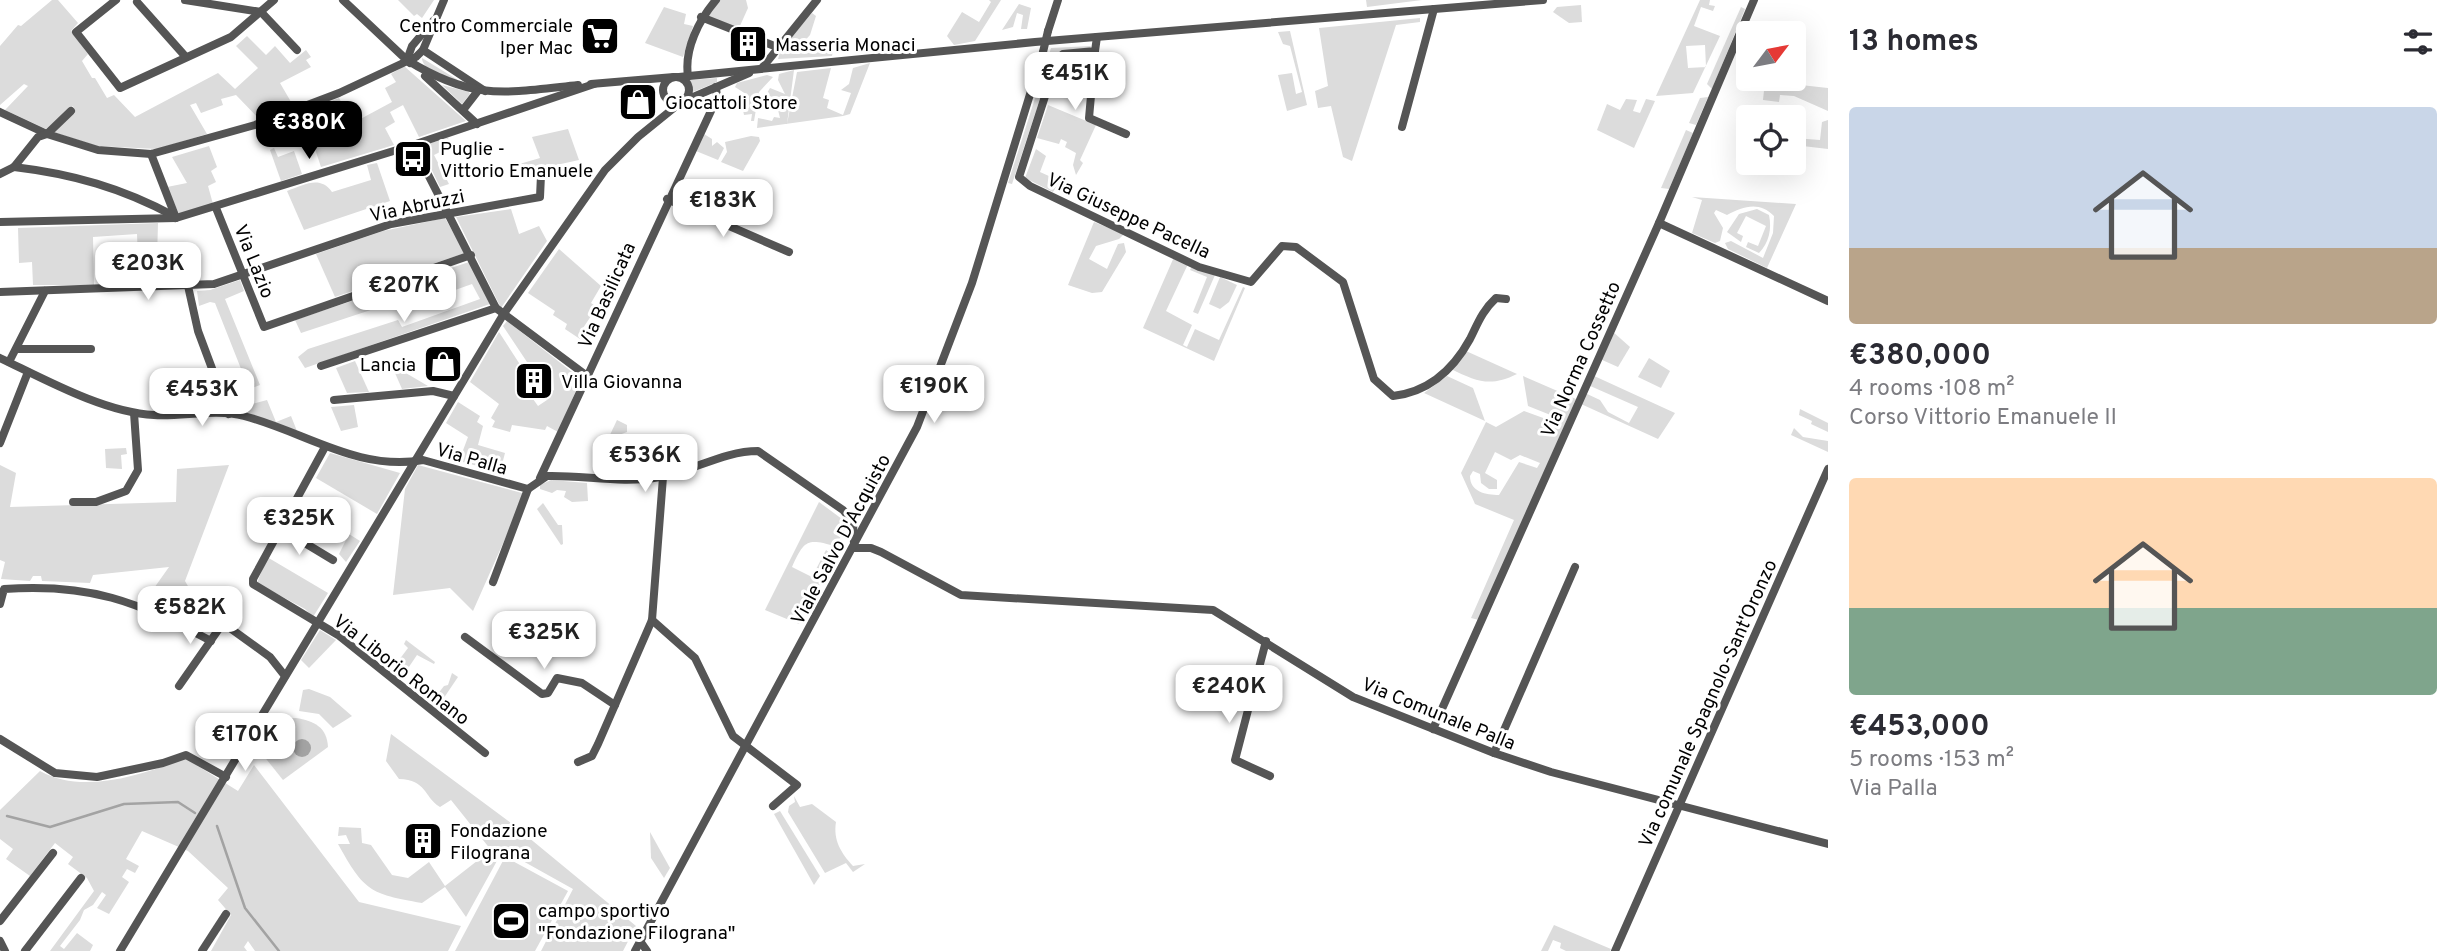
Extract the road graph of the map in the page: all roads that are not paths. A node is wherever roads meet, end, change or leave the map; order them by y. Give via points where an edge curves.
1 (116, 0) edge
2 (185, 0) edge
3 (274, 0) edge
4 (343, 0) edge
5 (444, 0) edge
6 (716, 0) edge
7 (817, 0) edge
8 (1058, 0) edge
9 (1543, 0) edge
10 (1754, 0) edge
11 (137, 1) edge
12 (1464, 3) edge
13 (1434, 9) junction
14 (261, 12) junction
15 (701, 17) junction
16 (436, 19) junction
17 (1097, 37) junction
18 (777, 47) junction
19 (297, 50) dead end
20 (423, 50) junction
21 (1096, 51) junction
22 (185, 56) junction
23 (407, 60) junction
24 (760, 69) junction
25 (718, 73) junction
26 (680, 77) junction
27 (641, 78) junction
28 (594, 84) junction
29 (718, 86) junction
30 (477, 92) junction
31 (488, 92) junction
32 (520, 92) junction
33 (664, 94) junction
34 (681, 102) junction
35 (524, 108) junction
36 (463, 110) junction
37 (71, 111) dead end
38 (0, 112) edge
39 (661, 118) junction
40 (477, 124) junction
41 (1402, 127) dead end
42 (47, 134) junction
43 (1126, 134) dead end
44 (413, 145) junction
45 (151, 154) junction
46 (14, 167) junction
47 (0, 174) edge
48 (541, 176) dead end
49 (667, 199) junction
50 (216, 208) junction
51 (449, 214) junction
52 (176, 218) junction
53 (0, 222) edge
54 (1659, 223) junction
55 (789, 252) dead end
56 (471, 255) junction
57 (243, 272) junction
58 (188, 286) junction
59 (45, 290) junction
60 (0, 292) edge
61 (1506, 299) dead end
62 (1828, 301) edge
63 (496, 308) junction
64 (503, 315) junction
65 (17, 349) junction
66 (91, 349) dead end
67 (0, 358) edge
68 (9, 362) junction
69 (321, 366) dead end
70 (28, 372) junction
71 (587, 376) junction
72 (454, 396) junction
73 (334, 400) dead end
74 (134, 413) junction
75 (229, 414) junction
76 (0, 443) edge
77 (325, 447) junction
78 (413, 462) junction
79 (1828, 469) edge
80 (663, 477) junction
81 (540, 478) junction
82 (528, 489) junction
83 (73, 502) dead end
84 (280, 528) junction
85 (853, 548) junction
86 (333, 560) dead end
87 (1575, 567) dead end
88 (493, 582) dead end
89 (0, 604) edge
90 (652, 620) junction
91 (316, 623) junction
92 (465, 637) dead end
93 (211, 641) junction
94 (1266, 641) junction
95 (285, 676) junction
96 (179, 686) dead end
97 (615, 705) junction
98 (1433, 729) junction
99 (0, 739) edge
100 (746, 746) junction
101 (485, 753) dead end
102 (1494, 753) junction
103 (578, 762) dead end
104 (1270, 776) dead end
105 (224, 779) junction
106 (1678, 803) junction
107 (773, 806) dead end
108 (1828, 844) edge
109 (53, 853) dead end
110 (81, 878) dead end
111 (226, 914) dead end
112 (0, 921) edge
113 (0, 941) edge
114 (640, 941) junction
115 (5, 951) edge
116 (25, 951) edge
117 (120, 951) edge
118 (202, 951) edge
119 (635, 951) edge
120 (647, 951) edge
121 (1615, 951) edge

1 - 22 street via 76,32 120,88
2 - 14 street
3 - 14 street
4 - 23 street
5 - 16 street
6 - 15 street
7 - 18 street
8 - 85 street, Viale Salvo D'Acquisto, bridge via 972,282 935,384 897,468
9 - 12 street
10 - 54 street, Via Norma Cossetto
11 - 22 street
12 - 13 street
13 - 17 street
13 - 41 street
14 - 19 street
14 - 22 street via 231,37
15 - 18 street
15 - 26 street
16 - 20 street
16 - 23 street via 412,46
17 - 21 street
17 - 24 street
18 - 24 street
20 - 23 street
20 - 31 street
21 - 43 street via 1089,118
21 - 61 street, Via Giuseppe Pacella via 1063,54 1056,59 1019,177 1030,186 1199,267 1251,282 1282,246 1296,247 1343,282 1374,379 1393,397 1420,392 1433,383 1465,347 1478,316 1496,298
23 - 30 street via 438,79
23 - 36 street
23 - 45 street via 339,93 255,125
24 - 25 street
24 - 29 street
25 - 26 street
25 - 29 street via 722,78
26 - 27 street
26 - 33 street via 664,84
26 - 34 street via 690,90
27 - 28 street
27 - 33 street via 655,83
28 - 32 street
28 - 35 street
29 - 34 street
29 - 49 street, Via Basilicata via 717,98
30 - 31 street
30 - 36 street
31 - 32 street
32 - 35 street
33 - 34 street via 671,102
33 - 39 street
34 - 39 street
35 - 40 street
36 - 40 street
37 - 42 street
38 - 42 street
39 - 64 street via 605,170
40 - 44 street
42 - 45 street via 98,150
42 - 46 street via 38,137
44 - 50 street
44 - 51 street
45 - 52 street
46 - 47 street
46 - 52 street via 88,180 136,195
48 - 51 street, Via Abruzzi via 540,197
49 - 55 street
49 - 71 street, Via Basilicata
50 - 52 street
50 - 57 street, Via Lazio
51 - 56 street
51 - 57 street, Via Abruzzi via 391,224
52 - 53 street
54 - 62 street
54 - 98 street, Via Norma Cossetto
56 - 57 street, Via Lazio via 264,327
56 - 63 street
57 - 58 street, Via Abruzzi via 214,284
58 - 59 street, Via Abruzzi
58 - 75 street via 198,331
59 - 60 street, Via Abruzzi
59 - 65 street
63 - 64 street
63 - 69 street
64 - 71 street
64 - 72 street
65 - 66 street
65 - 68 street
67 - 68 street, Via Palla
68 - 70 street, Via Palla
70 - 74 street, Via Palla
70 - 76 street
71 - 81 street, Via Basilicata
72 - 73 street via 433,391
72 - 78 street
74 - 75 street, Via Palla
74 - 83 street via 138,470 126,491 96,502
75 - 77 street, Via Palla via 244,415
77 - 78 street, Via Palla
77 - 84 street, Via Liborio Romano
78 - 82 street, Via Palla via 423,460
78 - 91 street
79 - 106 street, Via comunale Spagnolo-Sant'Oronzo
80 - 81 street via 605,481 553,475
80 - 85 street via 742,451 758,451 843,510 853,522
80 - 90 street
81 - 82 street, Via Palla
82 - 88 street
84 - 86 street
84 - 91 street, Via Liborio Romano via 253,584
85 - 94 street, Via Comunale Palla via 881,552 961,595 1213,610
85 - 100 street, Viale Salvo D'Acquisto
87 - 102 street
89 - 93 street via 4,589 94,591 131,603
90 - 97 street
90 - 100 street via 695,658 733,736
91 - 95 street
91 - 101 street, Via Liborio Romano via 338,635
92 - 97 street via 542,694 548,693 556,678 582,683
93 - 95 street via 223,623 270,657
93 - 96 street
94 - 98 street, Via Comunale Palla via 1353,697
94 - 104 street via 1235,760
95 - 105 street
97 - 103 street via 592,756
98 - 102 street, Via Comunale Palla
99 - 105 street via 55,773 97,777 186,755
100 - 107 street via 797,785
100 - 114 street, Viale Salvo D'Acquisto
102 - 106 street, Via Comunale Palla
105 - 117 street
106 - 108 street, Via Comunale Palla
106 - 121 street, Via comunale Spagnolo-Sant'Oronzo
109 - 112 street
110 - 116 street
111 - 118 street
113 - 115 street
114 - 119 street, Viale Salvo D'Acquisto
114 - 120 street

